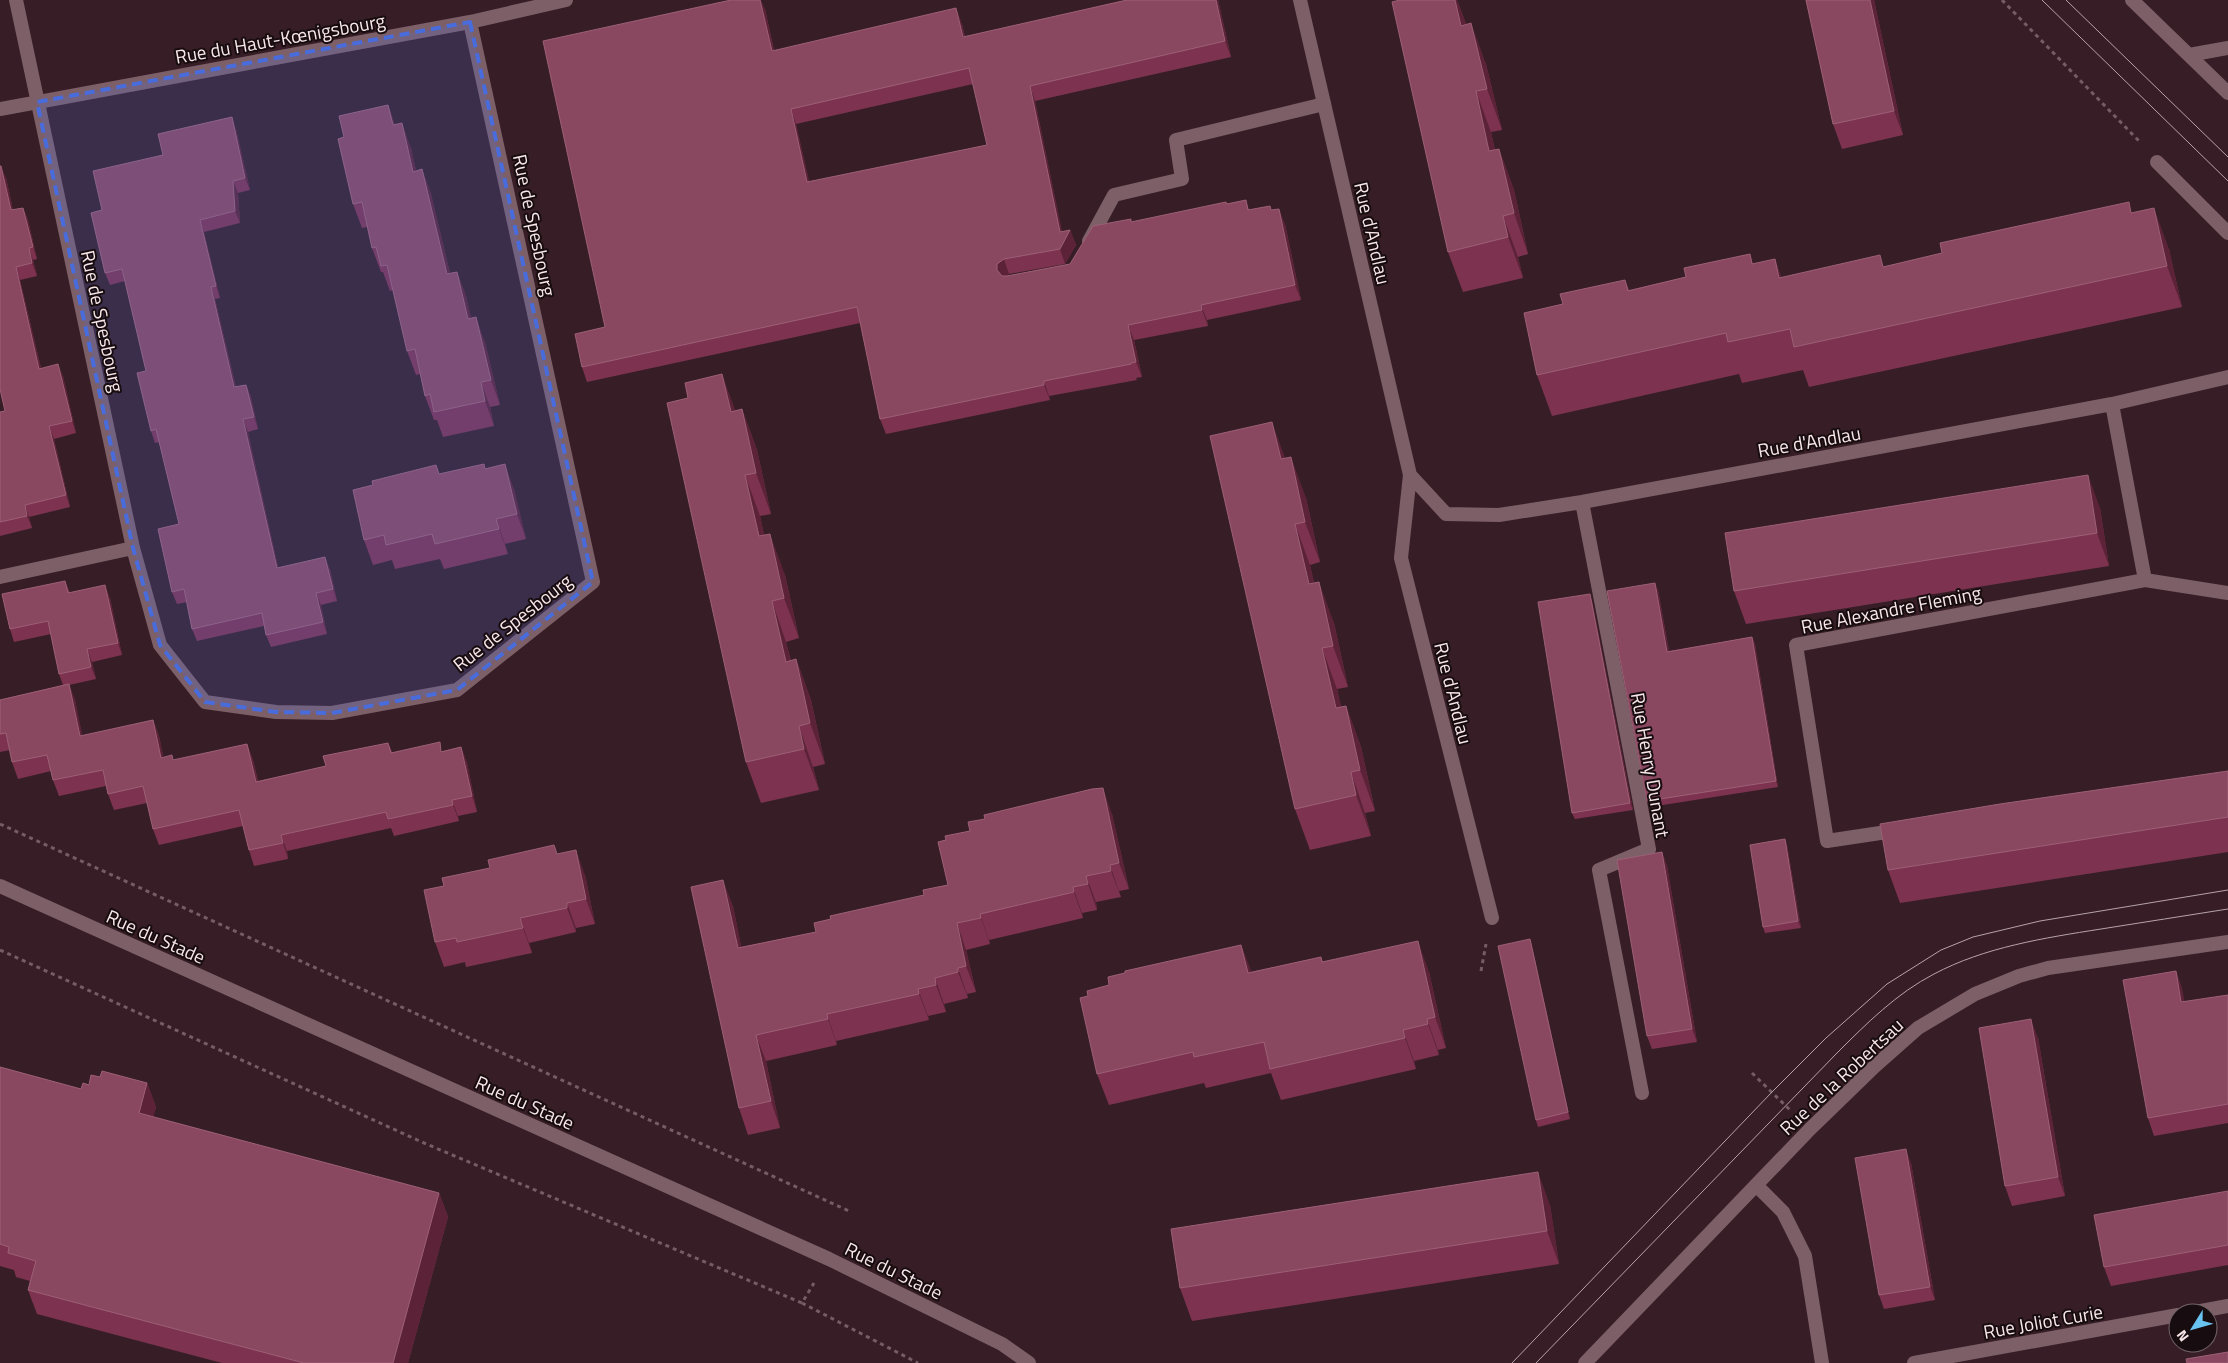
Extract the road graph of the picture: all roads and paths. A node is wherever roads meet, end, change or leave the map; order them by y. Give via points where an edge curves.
1 (16, 0) edge
2 (566, 0) edge
3 (1300, 0) edge
4 (2002, 0) edge
5 (2132, 0) edge
6 (470, 22) junction
7 (2228, 48) edge
8 (2189, 55) junction
9 (2228, 93) edge
10 (37, 102) junction
11 (1324, 104) junction
12 (0, 109) edge
13 (2157, 162) joint
14 (2228, 233) edge
15 (1081, 255) edge
16 (2228, 377) edge
17 (2112, 404) junction
18 (1410, 475) junction
19 (1582, 502) junction
20 (133, 548) junction
21 (0, 577) edge
22 (2145, 580) junction
23 (2228, 593) edge
24 (0, 824) edge
25 (1915, 827) edge
26 (0, 886) edge
27 (1492, 918) dead end
28 (2228, 942) edge
29 (0, 950) edge
30 (1642, 1093) dead end
31 (1756, 1185) junction
32 (849, 1211) dead end
33 (829, 1259) junction
34 (802, 1303) junction
35 (2168, 1317) edge
36 (918, 1363) edge
37 (1029, 1363) edge
38 (1585, 1363) edge
39 (1822, 1363) edge
40 (1914, 1363) edge

1 - 10 street, Rue de Spesbourg
2 - 6 street, Rue du Haut-Kœnigsbourg
3 - 11 street, Rue d'Andlau
4 - 13 path
5 - 8 street
6 - 10 street, Rue du Haut-Kœnigsbourg
6 - 20 street, Rue de Spesbourg via 593,582 457,690 332,713 276,712 206,702 160,645
7 - 8 street
8 - 9 street
10 - 12 street, Rue du Haut-Kœnigsbourg
10 - 20 street, Rue de Spesbourg
11 - 15 street via 1176,140 1182,179 1114,195
11 - 18 street, Rue d'Andlau
13 - 14 street
16 - 17 street, Rue d'Andlau
17 - 19 street, Rue d'Andlau
17 - 22 street
18 - 19 street, Rue d'Andlau via 1446,514 1499,515
18 - 27 street, Rue d'Andlau via 1401,558
19 - 30 street, Rue Henry Dunant via 1648,849 1599,870
20 - 21 street
22 - 23 street, Rue Alexandre Fleming
22 - 25 street, Rue Alexandre Fleming via 1796,645 1827,841
24 - 32 path
26 - 33 street, Rue du Stade
28 - 31 street, Rue de la Robertsau via 2048,968 1975,994 1918,1028 1875,1066
29 - 34 path via 424,1143
31 - 38 street, Rue de la Robertsau
31 - 39 street via 1783,1212 1805,1256
33 - 34 path
33 - 37 street, Rue du Stade via 1002,1344
34 - 36 path
35 - 40 street, Rue Joliot Curie

